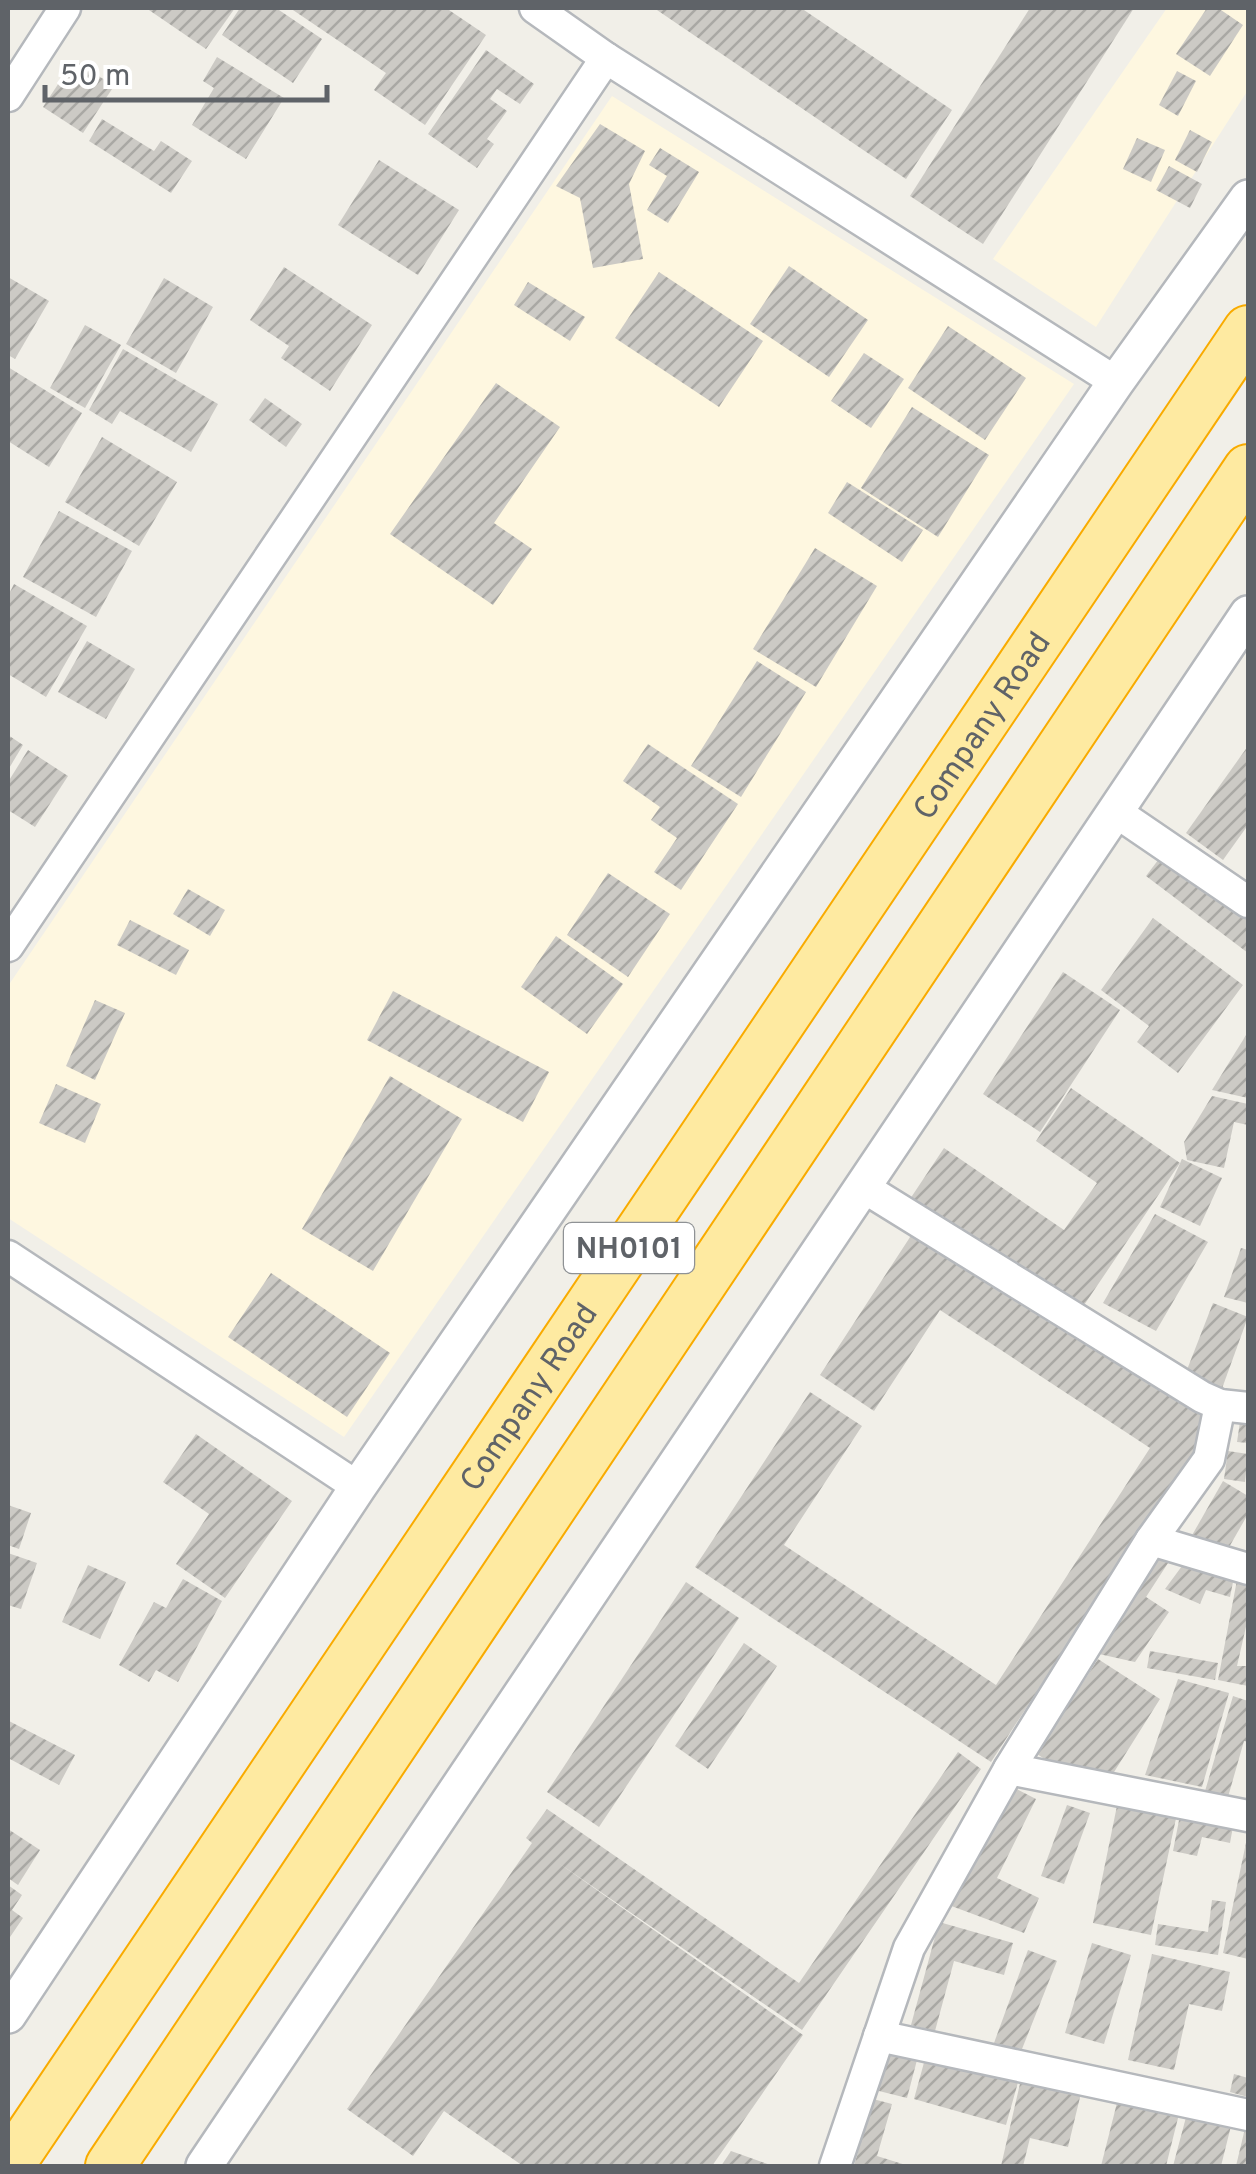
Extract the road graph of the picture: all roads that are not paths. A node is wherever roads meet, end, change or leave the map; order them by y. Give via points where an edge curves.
1 (65, 8) edge
2 (535, 8) edge
3 (606, 58) junction
4 (8, 96) edge
5 (1248, 198) edge
6 (1248, 330) edge
7 (1116, 382) junction
8 (1248, 470) edge
9 (1248, 614) edge
10 (1116, 812) junction
11 (1248, 902) edge
12 (8, 946) edge
13 (863, 1187) junction
14 (8, 1256) edge
15 (1234, 1406) edge
16 (358, 1487) junction
17 (1150, 1540) junction
18 (1248, 1570) edge
19 (1009, 1768) junction
20 (1248, 1816) edge
21 (8, 2015) edge
22 (879, 2036) junction
23 (1248, 2114) edge
24 (9, 2166) edge
25 (110, 2166) edge
26 (204, 2166) edge
27 (835, 2166) edge

1 - 4 street
2 - 3 street
3 - 7 street
3 - 12 street
5 - 7 street
6 - 24 highway, Company Road / NH0101
7 - 16 street
8 - 25 highway, NH0101
9 - 10 street
10 - 11 street
10 - 13 street
13 - 15 street via 1202,1397
13 - 26 street
14 - 16 street
15 - 17 street via 1209,1459
16 - 21 street
17 - 18 street
17 - 19 street
19 - 20 street
19 - 22 street via 909,1948
22 - 23 street
22 - 27 street

